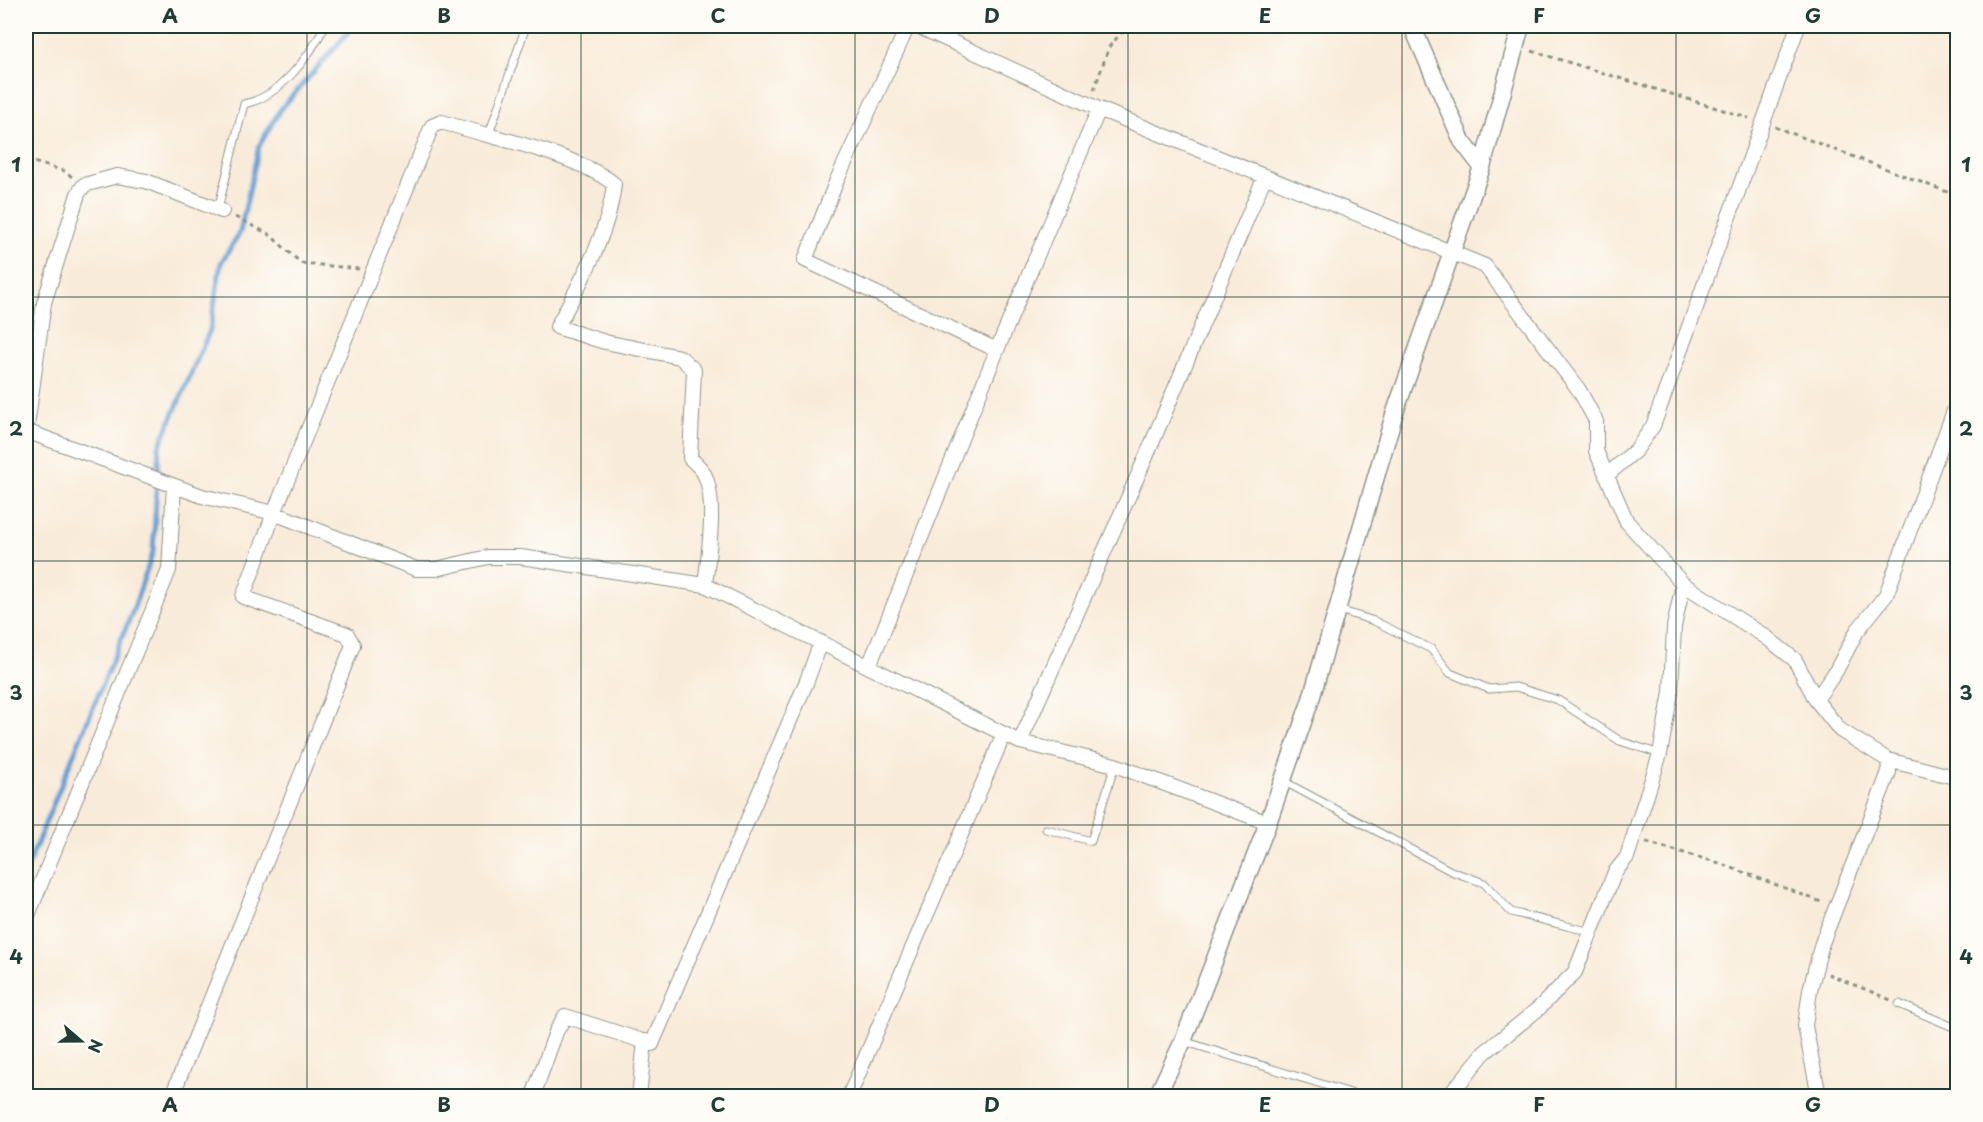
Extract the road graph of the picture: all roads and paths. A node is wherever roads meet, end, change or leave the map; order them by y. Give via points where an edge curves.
1 (325, 26) edge
2 (526, 26) edge
3 (908, 26) edge
4 (917, 26) edge
5 (1127, 26) edge
6 (1412, 26) edge
7 (1521, 26) edge
8 (1798, 26) edge
9 (1516, 46) junction
10 (1093, 107) junction
11 (1763, 122) junction
12 (488, 137) junction
13 (26, 160) edge
14 (1482, 166) junction
15 (1265, 176) junction
16 (84, 185) junction
17 (1958, 195) edge
18 (220, 210) junction
19 (1452, 255) junction
20 (372, 270) junction
21 (997, 350) junction
22 (1958, 400) edge
23 (26, 432) edge
24 (1606, 476) junction
25 (174, 486) junction
26 (274, 513) junction
27 (1683, 584) junction
28 (705, 585) junction
29 (1337, 610) junction
30 (821, 642) junction
31 (869, 666) junction
32 (1816, 700) junction
33 (1004, 734) junction
34 (1020, 742) junction
35 (1660, 754) junction
36 (1888, 760) junction
37 (1115, 765) junction
38 (1958, 778) edge
39 (1283, 781) junction
40 (1268, 824) junction
41 (1046, 829) dead end
42 (1633, 838) junction
43 (1836, 907) junction
44 (26, 920) edge
45 (1591, 932) junction
46 (1815, 968) junction
47 (1899, 1004) joint
48 (1958, 1029) edge
49 (645, 1041) junction
50 (1184, 1041) junction
51 (172, 1096) edge
52 (533, 1096) edge
53 (639, 1096) edge
54 (849, 1096) edge
55 (1157, 1096) edge
56 (1360, 1096) edge
57 (1449, 1096) edge
58 (1819, 1096) edge

1 - 18 lane via 295,70 261,101 244,104
2 - 12 lane
3 - 21 street via 805,260
4 - 10 street
5 - 10 path via 1109,47
6 - 14 street via 1462,141
7 - 9 street
8 - 11 street
9 - 11 path
9 - 14 street
10 - 15 street
10 - 21 street
11 - 17 path
11 - 24 street via 1653,426 1635,450
12 - 20 street via 442,122 432,126
12 - 28 street via 551,154 603,175 615,184 590,264 557,327 605,342 680,357 694,370 690,458 704,473 709,492
13 - 16 path via 65,171
14 - 19 street
15 - 19 street
15 - 34 street
16 - 18 street via 117,176 146,181
16 - 23 street via 44,303
18 - 20 path via 269,234 301,263
19 - 24 street via 1485,266 1578,390 1596,421 1596,451
19 - 29 street via 1394,415
20 - 26 street
21 - 31 street
22 - 32 street via 1886,595 1857,631
23 - 25 street
24 - 27 street via 1627,522
25 - 26 street
25 - 44 street via 169,570
26 - 28 street via 416,568 436,569 488,557 521,557
26 - 51 street via 243,597 347,634 353,645
27 - 32 street via 1795,660
27 - 35 street via 1674,627 1671,692
28 - 30 street
29 - 35 lane via 1374,621 1431,648 1450,672 1489,689 1516,687 1558,700 1620,741
29 - 39 street
30 - 31 street
30 - 49 street via 652,1044
31 - 33 street
32 - 36 street via 1840,729
33 - 34 street
33 - 54 street
34 - 37 street
35 - 42 street
36 - 38 street
36 - 43 street via 1889,772
37 - 40 street
37 - 41 lane via 1091,841
39 - 40 street
39 - 45 lane via 1450,871 1484,883 1511,912
40 - 50 street
42 - 43 path via 1719,863
42 - 45 street
43 - 46 street
45 - 57 street via 1570,978 1484,1053
46 - 47 path
46 - 58 street via 1805,1026
47 - 48 lane
49 - 52 street via 566,1016 556,1032
49 - 53 street
50 - 55 street
50 - 56 lane

